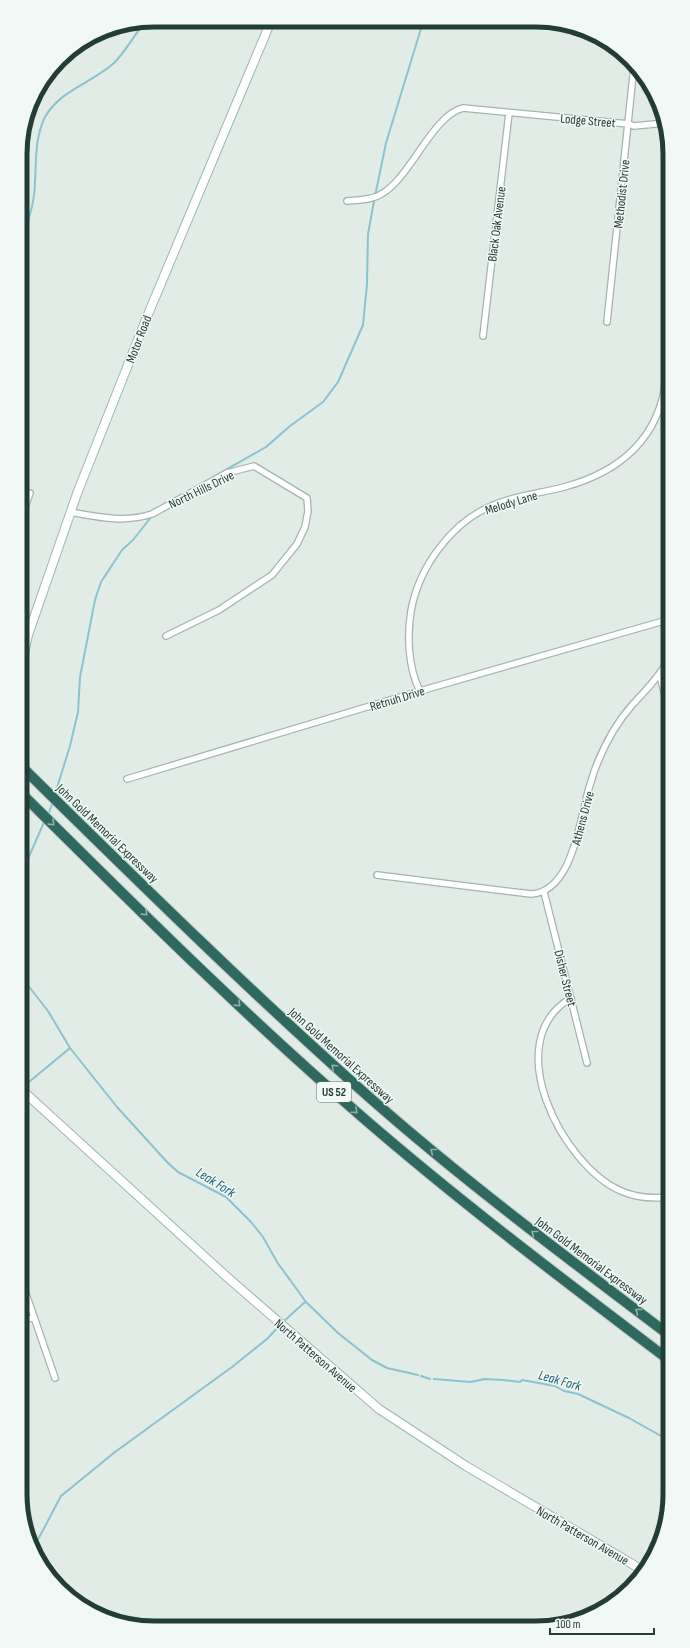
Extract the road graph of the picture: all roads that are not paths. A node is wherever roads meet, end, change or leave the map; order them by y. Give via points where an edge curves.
1 (268, 27) edge
2 (633, 73) edge
3 (509, 113) junction
4 (629, 124) junction
5 (659, 124) edge
6 (347, 201) dead end
7 (607, 322) dead end
8 (483, 336) dead end
9 (663, 394) edge
10 (30, 493) dead end
11 (27, 501) edge
12 (70, 512) junction
13 (663, 621) edge
14 (166, 636) dead end
15 (27, 639) edge
16 (663, 670) edge
17 (660, 676) junction
18 (663, 688) edge
19 (420, 691) junction
20 (27, 772) edge
21 (127, 780) dead end
22 (27, 799) edge
23 (377, 875) dead end
24 (544, 892) junction
25 (571, 998) junction
26 (587, 1063) dead end
27 (27, 1095) edge
28 (663, 1198) edge
29 (27, 1297) edge
30 (34, 1317) junction
31 (27, 1319) edge
32 (663, 1330) edge
33 (663, 1355) edge
34 (55, 1378) dead end
35 (639, 1568) edge

1 - 12 main road, Motor Road via 149,312
2 - 4 street, Methodist Drive
3 - 4 street, Lodge Street
3 - 6 street, Lodge Street via 463,108 456,110 435,131 400,178 383,193 371,198
3 - 8 street, Black Oak Avenue
4 - 5 street, Lodge Street via 634,126
4 - 7 street, Methodist Drive
9 - 19 street, Melody Lane via 656,414 643,438 631,453 598,476 512,499 482,510 459,527 438,551 416,590 411,615 410,656
10 - 11 street
12 - 14 street, North Hills Drive via 116,520 141,517 152,514 227,474 254,466 306,498 308,511 305,526 297,544 272,575 219,610
12 - 15 main road, Motor Road
13 - 19 street, Retnuh Drive
16 - 17 street, Athens Drive
17 - 18 street
17 - 24 street, Athens Drive via 621,719 604,748 585,803 578,839 561,874
19 - 21 street, Retnuh Drive
32 -> 20 highway, John Gold Memorial Expressway / US 52 via 489,1197 352,1082 185,927
22 -> 33 highway, US 52 via 251,1017 360,1115 519,1246
23 - 24 street via 531,894
24 - 25 street, Disher Street
25 - 26 street, Disher Street
25 - 28 street via 559,1005 545,1023 538,1045 540,1082 557,1125 570,1145 600,1178 621,1191 638,1197
27 - 35 main road, North Patterson Avenue via 253,1300 379,1409 466,1466
29 - 30 street
30 - 31 street
30 - 34 street

